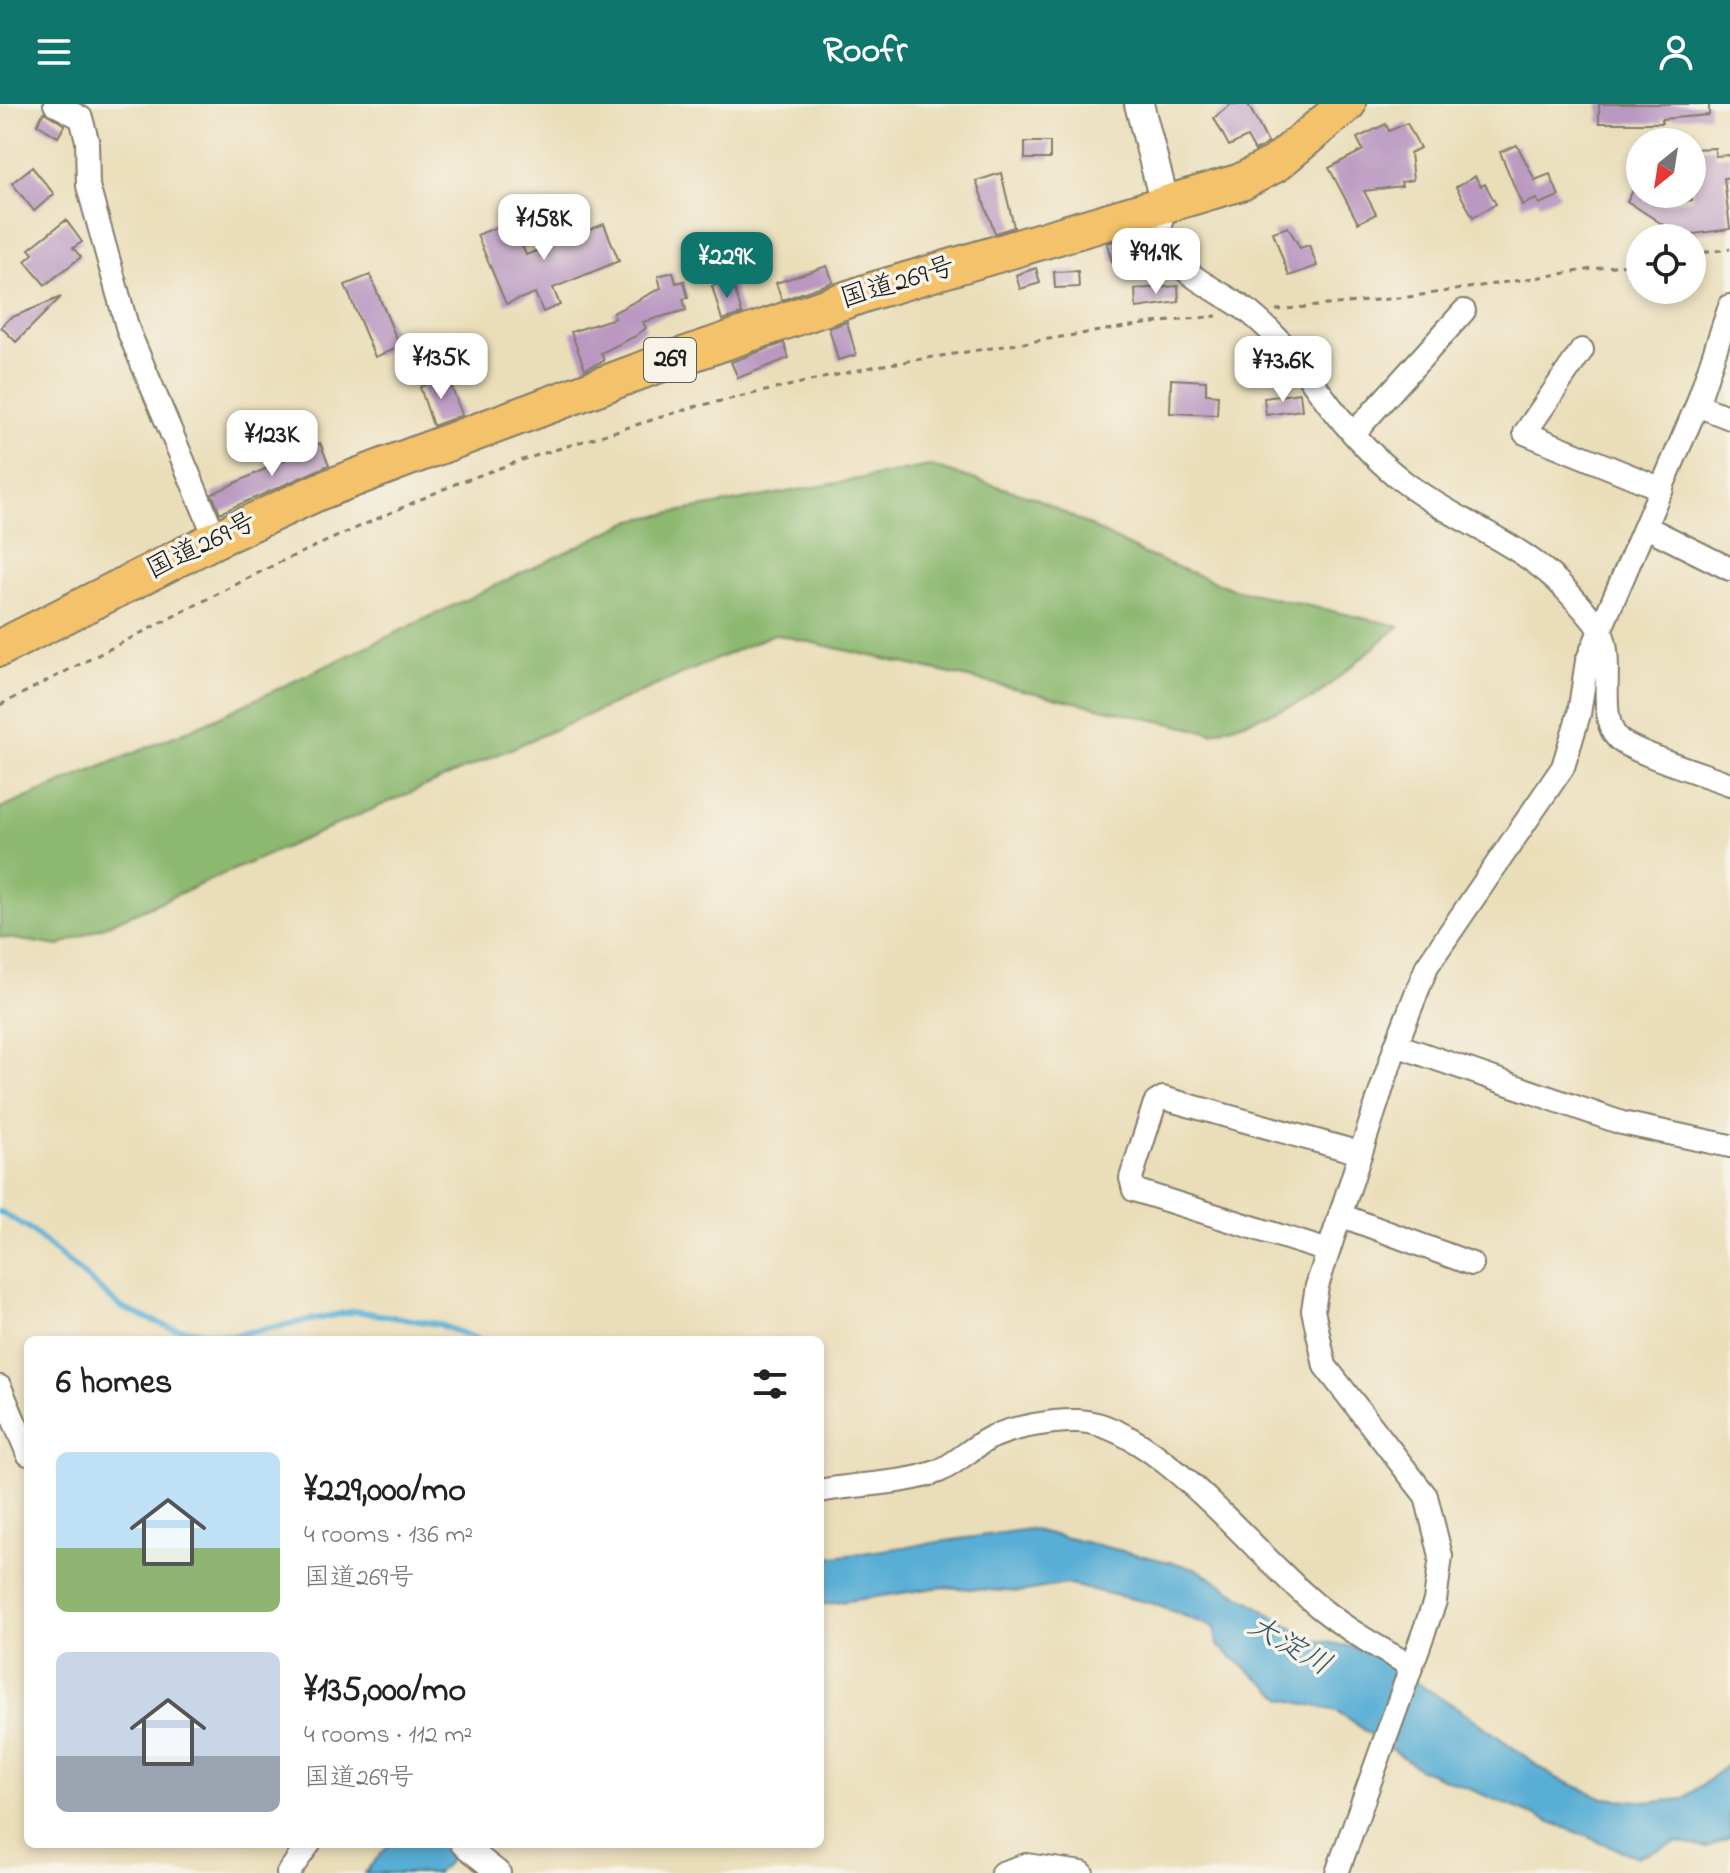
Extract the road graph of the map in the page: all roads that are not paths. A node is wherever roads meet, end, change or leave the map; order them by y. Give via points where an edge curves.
1 (55, 104) edge
2 (1139, 104) edge
3 (1347, 104) edge
4 (1165, 204) junction
5 (1730, 306) edge
6 (1464, 311) dead end
7 (1582, 350) dead end
8 (1697, 405) junction
9 (1730, 418) edge
10 (1354, 433) junction
11 (1662, 489) junction
12 (1646, 527) junction
13 (216, 539) junction
14 (1730, 569) edge
15 (1602, 633) junction
16 (0, 648) edge
17 (1730, 784) edge
18 (1396, 1045) junction
19 (1730, 1146) edge
20 (1360, 1153) junction
21 (1340, 1215) junction
22 (1328, 1251) junction
23 (1472, 1264) dead end
24 (0, 1387) edge
25 (24, 1444) edge
26 (824, 1490) edge
27 (1411, 1666) junction
28 (306, 1848) edge
29 (467, 1848) edge
30 (288, 1873) edge
31 (499, 1873) edge
32 (1002, 1873) edge
33 (1082, 1873) edge
34 (1337, 1873) edge

1 - 13 street via 81,118 88,186 128,330
2 - 4 street
3 - 4 highway, 国道269号 / 269 via 1275,164 1213,192
4 - 10 street via 1159,220 1167,249 1180,268 1249,313 1294,357
4 - 13 highway, 国道269号 / 269 via 872,291 651,367 318,492
5 - 8 street
6 - 10 street
7 - 11 street via 1525,433
8 - 9 street
8 - 11 street
10 - 15 street via 1403,482 1564,587
11 - 12 street
12 - 14 street
12 - 15 street
13 - 16 highway, 国道269号 / 269
15 - 17 street via 1609,724 1621,742
15 - 18 street via 1587,661 1563,767 1427,966
18 - 19 street via 1622,1123
18 - 20 street
20 - 21 street
20 - 22 street via 1163,1098 1155,1103 1131,1178 1134,1190
21 - 22 street
21 - 23 street
22 - 27 street via 1313,1310 1325,1366 1426,1496 1441,1556 1435,1601
24 - 25 street
26 - 27 street via 941,1470 992,1437 1028,1428 1078,1421 1106,1426 1162,1457 1320,1608
27 - 34 street
28 - 30 street
29 - 31 street
32 - 33 street via 1026,1865

